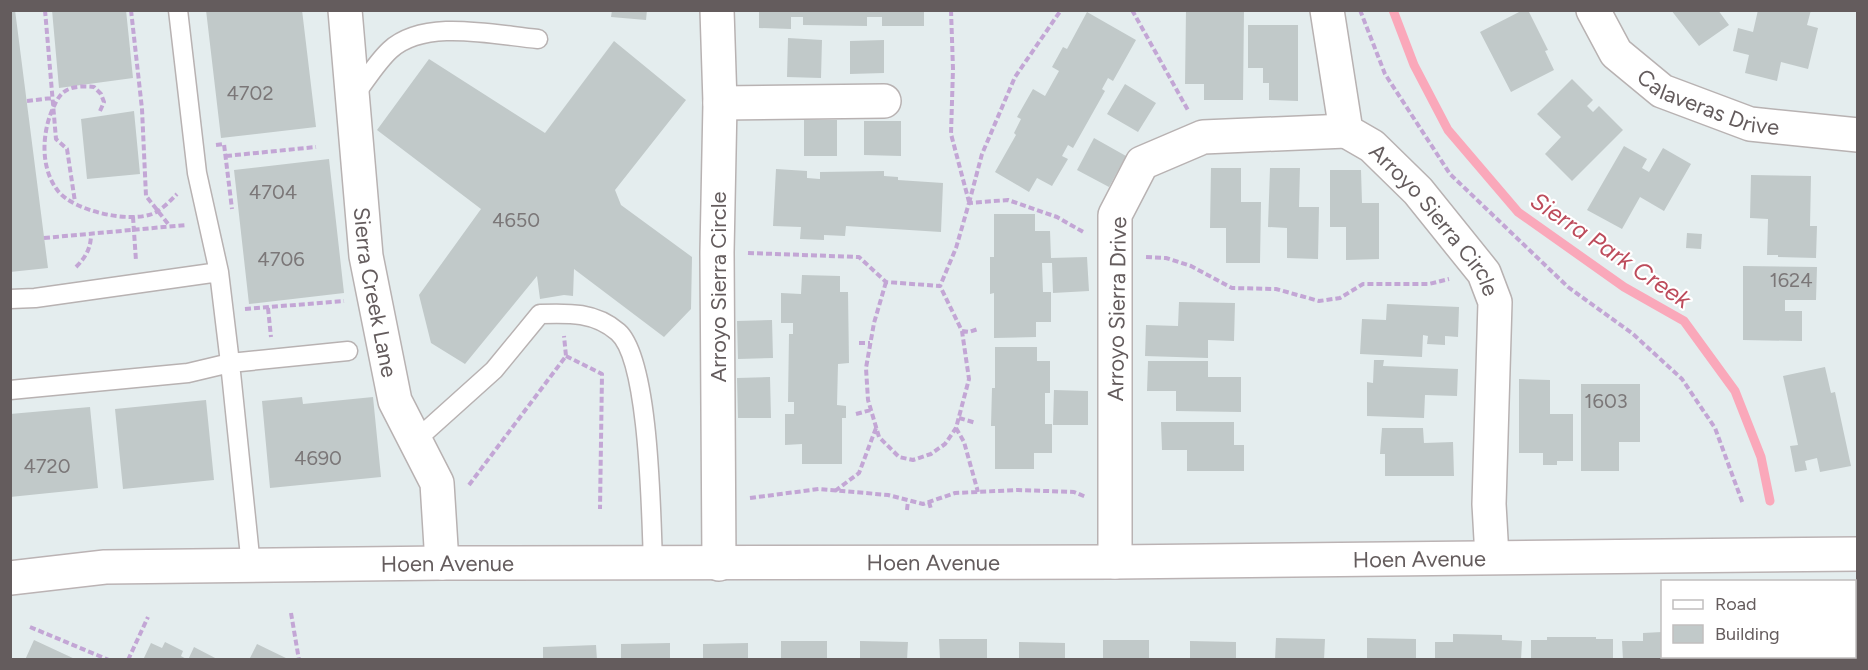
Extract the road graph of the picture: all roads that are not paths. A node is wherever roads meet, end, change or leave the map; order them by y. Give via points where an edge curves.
1 (178, 10) edge
2 (345, 10) edge
3 (717, 10) edge
4 (1327, 10) edge
5 (1593, 10) edge
6 (538, 39) dead end
7 (352, 99) junction
8 (884, 101) dead end
9 (720, 103) junction
10 (1346, 131) junction
11 (1857, 135) edge
12 (219, 272) junction
13 (10, 299) edge
14 (348, 351) dead end
15 (230, 363) junction
16 (10, 390) edge
17 (415, 441) junction
18 (1857, 554) edge
19 (1492, 557) junction
20 (653, 562) junction
21 (1114, 562) junction
22 (442, 563) junction
23 (719, 564) junction
24 (251, 566) junction
25 (10, 578) edge

1 - 12 lane via 197,173
2 - 7 street, Sierra Creek Lane
3 - 9 street, Arroyo Sierra Circle
4 - 10 street, Arroyo Sierra Circle
5 - 11 street, Calaveras Drive via 1616,53 1662,92 1750,124
6 - 7 lane via 455,31 415,34 390,50
7 - 17 street, Sierra Creek Lane via 366,256 395,400
8 - 9 street
9 - 23 street, Arroyo Sierra Circle
10 - 19 street, Arroyo Sierra Circle via 1372,147 1418,191 1484,273 1495,302 1489,504
10 - 21 street, Arroyo Sierra Drive via 1203,138 1142,163 1115,215
12 - 13 lane
12 - 15 lane
14 - 15 lane
15 - 16 lane via 188,373
15 - 24 lane
17 - 20 lane via 494,370 540,314 596,317 620,334 634,358 648,444
17 - 22 street, Sierra Creek Lane via 437,483
18 - 19 street, Hoen Avenue
19 - 21 street, Hoen Avenue
20 - 22 street, Hoen Avenue
20 - 23 street, Hoen Avenue
21 - 23 street, Hoen Avenue
22 - 24 street, Hoen Avenue
24 - 25 street, Hoen Avenue via 105,567

